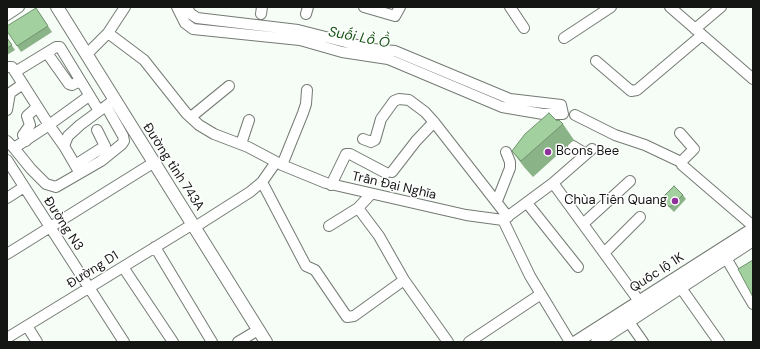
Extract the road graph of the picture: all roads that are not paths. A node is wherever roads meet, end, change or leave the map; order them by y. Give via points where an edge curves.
1 (19, 7) edge
2 (57, 7) edge
3 (125, 7) edge
4 (177, 7) edge
5 (186, 7) edge
6 (364, 7) edge
7 (400, 7) edge
8 (510, 7) edge
9 (611, 7) edge
10 (670, 7) edge
11 (721, 7) edge
12 (7, 15) edge
13 (524, 28) dead end
14 (699, 32) junction
15 (108, 33) junction
16 (564, 38) dead end
17 (47, 53) junction
18 (87, 54) junction
19 (596, 61) dead end
20 (11, 69) edge
21 (438, 74) junction
22 (751, 75) edge
23 (80, 81) junction
24 (22, 84) junction
25 (229, 86) dead end
26 (307, 90) dead end
27 (89, 96) junction
28 (106, 106) junction
29 (37, 107) junction
30 (7, 110) edge
31 (575, 115) dead end
32 (191, 117) junction
33 (249, 120) dead end
34 (434, 122) junction
35 (49, 125) junction
36 (97, 130) dead end
37 (680, 133) dead end
38 (363, 139) dead end
39 (26, 141) junction
40 (241, 144) junction
41 (10, 145) edge
42 (64, 146) junction
43 (573, 146) dead end
44 (107, 150) junction
45 (506, 152) dead end
46 (7, 160) edge
47 (681, 162) junction
48 (153, 163) junction
49 (279, 163) junction
50 (77, 169) junction
51 (630, 181) dead end
52 (262, 182) junction
53 (553, 182) junction
54 (331, 185) junction
55 (24, 187) junction
56 (370, 194) junction
57 (7, 198) edge
58 (497, 201) junction
59 (527, 203) junction
60 (358, 208) junction
61 (640, 217) dead end
62 (506, 219) junction
63 (584, 223) junction
64 (194, 225) junction
65 (329, 226) dead end
66 (50, 227) junction
67 (753, 228) edge
68 (753, 240) edge
69 (155, 247) junction
70 (605, 252) junction
71 (7, 254) edge
72 (726, 258) junction
73 (123, 267) junction
74 (578, 267) dead end
75 (404, 280) junction
76 (89, 288) junction
77 (681, 288) junction
78 (540, 294) junction
79 (640, 301) junction
80 (753, 304) edge
81 (629, 322) junction
82 (26, 326) junction
83 (258, 330) junction
84 (7, 338) edge
85 (37, 342) edge
86 (124, 342) edge
87 (174, 342) edge
88 (212, 342) edge
89 (238, 342) edge
90 (266, 342) edge
91 (448, 342) edge
92 (469, 342) edge
93 (570, 342) edge
94 (576, 342) edge
95 (597, 342) edge
96 (643, 342) edge
97 (719, 342) edge

1 - 12 street
2 - 18 main road, Đường tỉnh 743A
3 - 15 street
4 - 21 street via 185,23 193,29 300,40 342,52 388,59
5 - 21 street via 197,18 298,30 373,49 395,51
6 - 7 street via 395,16
8 - 13 street
9 - 16 street
10 - 14 street
11 - 14 street
14 - 19 street via 637,90 631,91
14 - 22 street
15 - 18 street
15 - 32 street, Trần Đại Nghĩa via 144,60
17 - 20 street
17 - 23 street via 69,84
17 - 23 street via 60,47
18 - 28 main road, Đường tỉnh 743A
20 - 24 street
21 - 21 street via 510,99 561,104 563,114 543,114 502,107
23 - 27 street
24 - 29 street
24 - 30 street via 10,93
25 - 32 street
26 - 49 street via 303,114
27 - 28 street
27 - 35 street
28 - 42 street via 68,136
28 - 44 street via 124,140 118,149
28 - 48 main road, Đường tỉnh 743A
29 - 35 street
29 - 39 street via 27,116 30,125 23,135
31 - 47 street via 615,135 646,145
32 - 40 street, Trần Đại Nghĩa via 214,134
33 - 40 street
34 - 38 street via 416,104 399,99 394,101 381,119 375,140 371,142
34 - 54 street via 389,173 346,154
34 - 58 street
35 - 39 street
35 - 42 street
36 - 44 street
37 - 47 street via 694,149
39 - 41 street
40 - 49 street, Trần Đại Nghĩa
41 - 50 street via 31,169 51,186 56,187
42 - 50 street
43 - 53 street via 589,152
44 - 50 street
45 - 58 street via 510,168
46 - 55 street, Đường N3
47 - 67 street
48 - 64 main road, Đường tỉnh 743A
48 - 66 street
49 - 52 street
49 - 54 street, Trần Đại Nghĩa
51 - 63 street
52 - 64 street via 239,200
52 - 75 street via 306,266 315,270 347,317 354,316
53 - 59 street
53 - 63 street
54 - 56 street, Trần Đại Nghĩa
55 - 57 street
55 - 66 street, Đường N3
56 - 60 street
56 - 62 street, Trần Đại Nghĩa via 466,216
58 - 62 street
59 - 62 street
59 - 74 street
60 - 65 street
60 - 75 street via 379,236
61 - 70 street
62 - 78 street via 519,254
63 - 70 street
64 - 69 street, Đường D1
64 - 83 main road, Đường tỉnh 743A
66 - 71 street
66 - 76 street, Đường N3
67 - 79 main road, Quốc lộ 1K
68 - 72 main road, Quốc lộ 1K
69 - 73 street, Đường D1
69 - 88 street
70 - 79 street
72 - 77 main road, Quốc lộ 1K
72 - 80 street
73 - 76 street, Đường D1
73 - 87 street
75 - 91 street
76 - 82 street, Đường D1
76 - 86 street, Đường N3
77 - 81 main road, Quốc lộ 1K
77 - 97 street
78 - 92 street
78 - 93 street
79 - 94 main road, Quốc lộ 1K
81 - 95 main road, Quốc lộ 1K
81 - 96 street
82 - 84 street, Đường D1
82 - 85 street
83 - 89 street
83 - 90 main road, Đường tỉnh 743A

